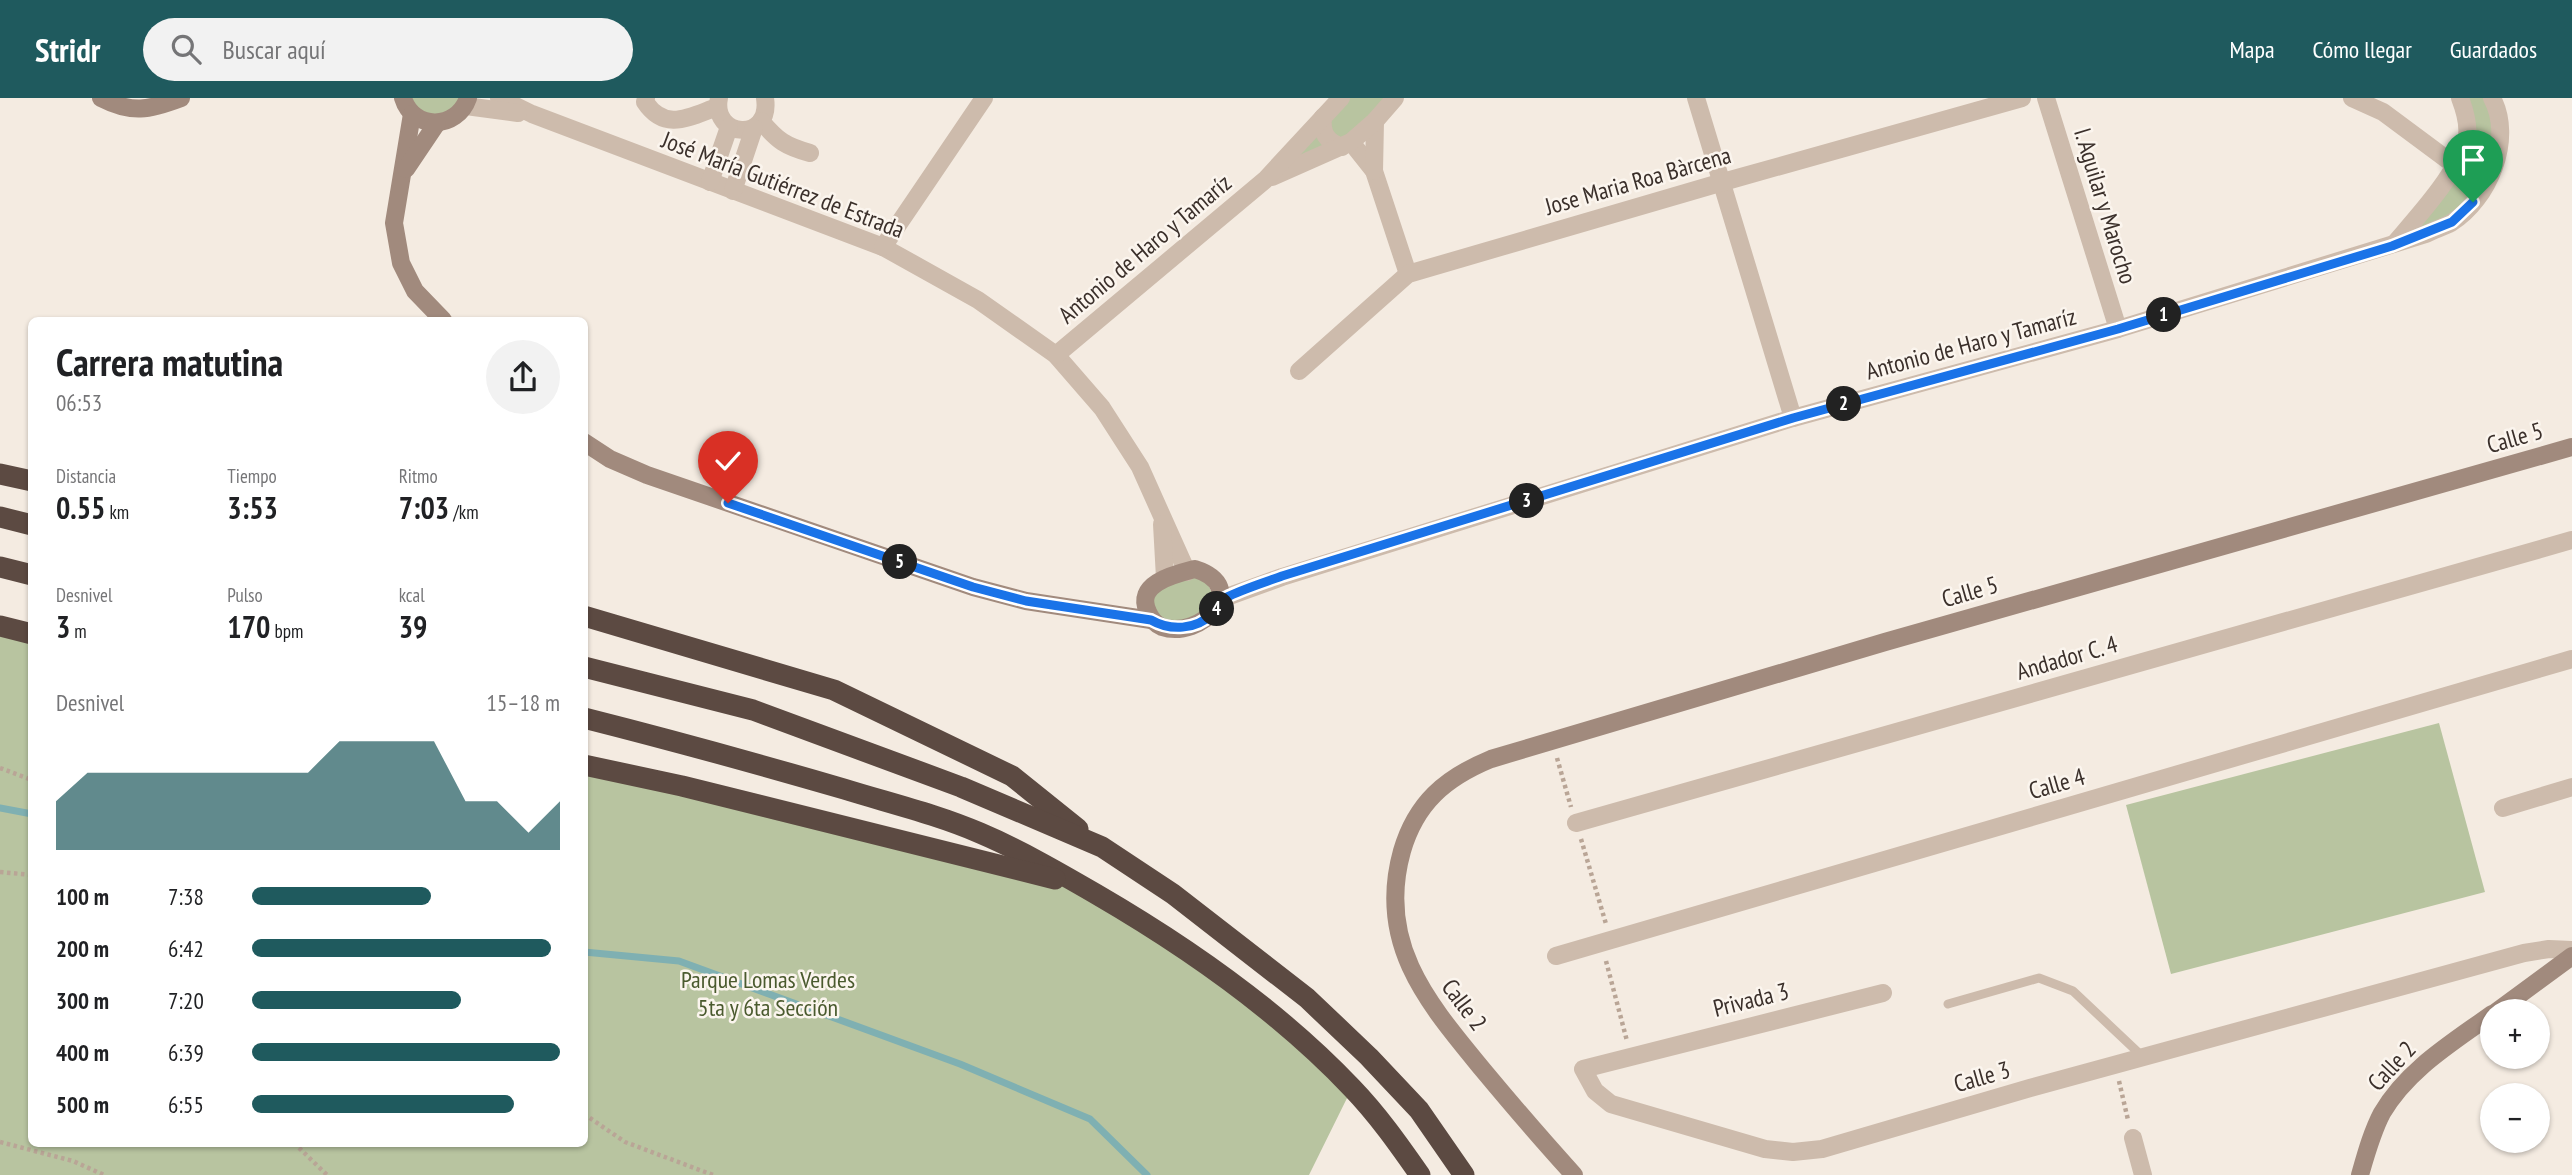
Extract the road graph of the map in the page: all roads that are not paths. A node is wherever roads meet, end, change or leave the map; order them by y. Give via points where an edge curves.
1 (101, 98) edge
2 (402, 98) edge
3 (499, 98) edge
4 (646, 98) edge
5 (765, 98) edge
6 (984, 98) edge
7 (1341, 98) edge
8 (1395, 98) edge
9 (1696, 98) edge
10 (2022, 98) edge
11 (2046, 98) edge
12 (2352, 98) edge
13 (2460, 98) edge
14 (2492, 98) edge
15 (175, 99) edge
16 (467, 102) edge
17 (718, 103) edge
18 (412, 114) junction
19 (532, 114) junction
20 (1323, 117) junction
21 (1375, 121) junction
22 (437, 123) junction
23 (757, 125) junction
24 (729, 127) junction
25 (1347, 145) junction
26 (810, 153) dead end
27 (2455, 163) junction
28 (404, 172) junction
29 (1374, 172) junction
30 (1265, 180) junction
31 (710, 182) junction
32 (1723, 182) junction
33 (2484, 187) junction
34 (733, 191) junction
35 (2392, 246) junction
36 (883, 247) junction
37 (1408, 274) junction
38 (440, 317) edge
39 (2118, 329) junction
40 (1056, 355) junction
41 (1299, 371) dead end
42 (1793, 418) junction
43 (588, 445) edge
44 (2572, 447) edge
45 (0, 474) edge
46 (28, 480) edge
47 (1162, 514) junction
48 (0, 517) edge
49 (28, 524) edge
50 (2572, 540) edge
51 (0, 566) edge
52 (1187, 572) junction
53 (28, 574) edge
54 (1165, 578) junction
55 (1219, 591) junction
56 (1145, 600) junction
57 (1107, 614) junction
58 (588, 617) edge
59 (1151, 620) junction
60 (0, 626) edge
61 (28, 633) edge
62 (2572, 659) edge
63 (588, 668) edge
64 (588, 719) edge
65 (588, 766) edge
66 (2572, 788) edge
67 (2503, 808) dead end
68 (1576, 823) dead end
69 (1408, 831) joint
70 (1102, 847) junction
71 (1080, 885) junction
72 (2572, 950) edge
73 (1556, 956) dead end
74 (2572, 956) edge
75 (1883, 993) dead end
76 (2513, 999) edge
77 (1948, 1004) dead end
78 (2480, 1023) edge
79 (1631, 1055) joint
80 (2144, 1058) junction
81 (2133, 1138) road end
82 (1420, 1175) edge
83 (1464, 1175) edge
84 (1574, 1175) edge
85 (2143, 1175) edge
86 (2360, 1175) edge

1 - 15 street via 144,110
2 - 18 street
3 - 19 street, José María Gutiérrez de Estrada
4 - 17 street via 654,115 671,121
5 - 23 street via 766,111
6 - 36 street
7 - 20 street, Antonio de Haro y Tamaríz
8 - 21 street, Antonio de Haro y Tamaríz
9 - 32 street
10 - 32 street, Jose Maria Roa Bàrcena
11 - 39 street, I. Aguilar y Marocho
12 - 27 street via 2383,113
13 - 27 street via 2467,139
14 - 33 street, Antonio de Haro y Tamaríz via 2500,123 2500,150
16 - 19 street, José María Gutiérrez de Estrada
16 - 22 street via 457,116
17 - 24 street via 721,118
18 - 22 street
18 - 28 street
19 - 31 street, José María Gutiérrez de Estrada
20 - 25 street via 1325,137 1332,144
20 - 30 street, Antonio de Haro y Tamaríz
21 - 25 street, Antonio de Haro y Tamaríz
21 - 29 street
22 - 28 street
23 - 24 street via 742,131
23 - 26 street via 791,148
23 - 34 street
24 - 31 street
25 - 29 street
25 - 30 street, Antonio de Haro y Tamaríz
27 - 33 street
27 - 35 street via 2428,206
28 - 38 street via 394,223 401,263 415,291
29 - 37 street
30 - 40 street, Antonio de Haro y Tamaríz
31 - 34 street, José María Gutiérrez de Estrada
32 - 37 street, Jose Maria Roa Bàrcena
32 - 42 street
33 - 35 street, Antonio de Haro y Tamaríz via 2452,222
34 - 36 street, José María Gutiérrez de Estrada
35 - 39 street, Antonio de Haro y Tamaríz
36 - 40 street, José María Gutiérrez de Estrada via 978,300
37 - 41 street, Jose Maria Roa Bàrcena
39 - 42 street, Antonio de Haro y Tamaríz
40 - 47 street, José María Gutiérrez de Estrada via 1102,408 1140,467
42 - 55 street, Antonio de Haro y Tamaríz via 1282,576
43 - 57 street via 647,475 973,587
44 - 69 street, Calle 5 via 1490,759 1462,771 1438,790
45 - 46 highway
47 - 52 street, José María Gutiérrez de Estrada
47 - 54 street, José María Gutiérrez de Estrada
48 - 49 highway
50 - 68 street, Andador C. 4
51 - 53 highway
52 - 54 street
52 - 55 street via 1203,572
54 - 56 street
55 - 59 street via 1210,616 1191,625 1162,627
56 - 57 street
56 - 59 street
57 - 59 street
58 - 70 highway via 834,690 1012,776
60 - 61 highway
62 - 73 street, Calle 4
63 - 70 highway via 753,710 961,786
64 - 71 highway via 922,812 988,836
65 - 71 highway
66 - 67 street
69 - 84 street, Calle 2 via 1394,889 1399,938 1412,974 1436,1013
70 - 83 highway via 1173,894 1307,998 1419,1110
71 - 82 highway via 1152,926 1290,1029 1352,1088
72 - 80 street, Calle 3 via 2524,953
74 - 76 street, Calle 2
75 - 79 street, Privada 3
77 - 80 lane via 2039,978 2073,990
78 - 86 street, Calle 2 via 2400,1087 2381,1115
79 - 80 street, Calle 3 via 1583,1069 1595,1091 1611,1104 1765,1149 1793,1152 1822,1149
81 - 85 street

